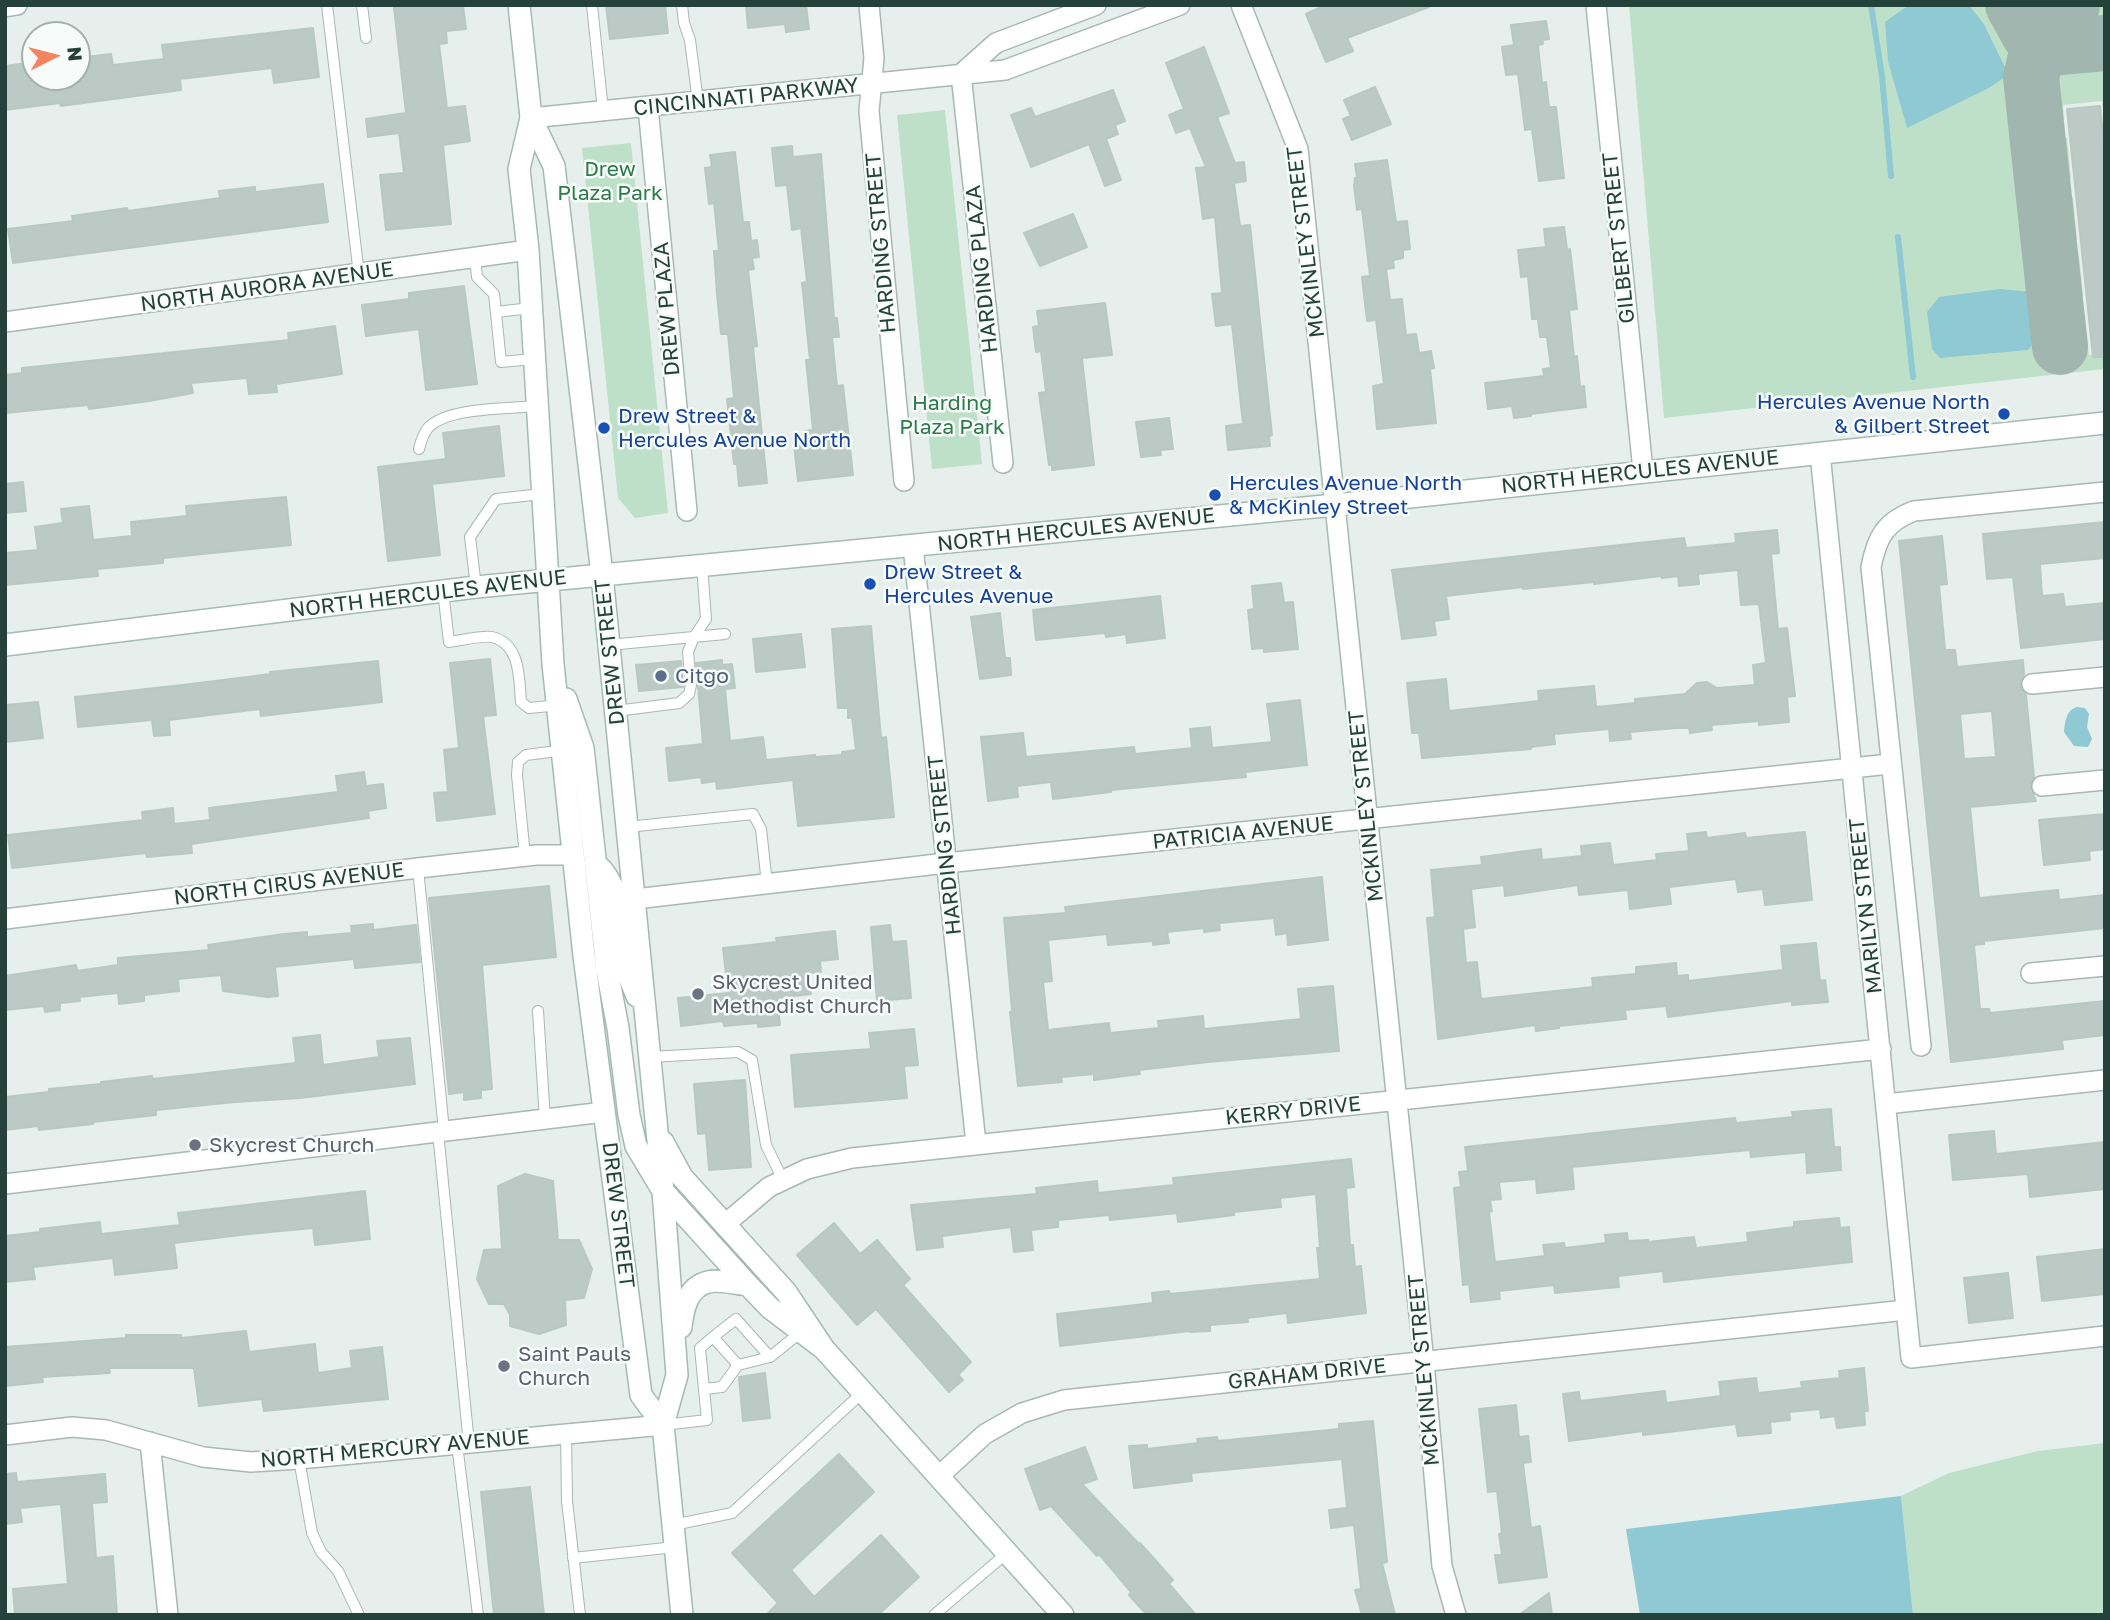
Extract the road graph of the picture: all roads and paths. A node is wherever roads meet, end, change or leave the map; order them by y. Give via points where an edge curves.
1 (17, 5) edge
2 (327, 5) edge
3 (362, 5) edge
4 (519, 5) edge
5 (592, 5) edge
6 (682, 5) edge
7 (869, 5) edge
8 (1096, 5) edge
9 (1180, 5) edge
10 (1241, 5) edge
11 (1596, 5) edge
12 (5, 7) edge
13 (366, 38) dead end
14 (961, 74) junction
15 (872, 84) junction
16 (698, 102) junction
17 (648, 107) junction
18 (603, 111) junction
19 (531, 118) junction
20 (528, 250) junction
21 (475, 257) junction
22 (359, 275) junction
23 (531, 308) junction
24 (496, 312) junction
25 (5, 322) edge
26 (534, 359) junction
27 (537, 406) junction
28 (2105, 423) edge
29 (419, 449) dead end
30 (1820, 453) junction
31 (1003, 463) dead end
32 (1643, 471) junction
33 (904, 481) dead end
34 (2105, 492) edge
35 (542, 494) junction
36 (1335, 505) junction
37 (687, 511) dead end
38 (913, 546) junction
39 (702, 566) junction
40 (602, 575) junction
41 (548, 580) junction
42 (476, 587) junction
43 (443, 591) junction
44 (725, 634) dead end
45 (694, 636) junction
46 (5, 645) edge
47 (609, 645) junction
48 (2105, 677) edge
49 (2032, 684) dead end
50 (563, 705) junction
51 (616, 711) junction
52 (573, 749) junction
53 (1890, 764) junction
54 (1852, 768) junction
55 (2105, 780) edge
56 (2042, 786) dead end
57 (1367, 821) junction
58 (628, 827) junction
59 (573, 855) junction
60 (525, 856) junction
61 (946, 863) junction
62 (595, 864) junction
63 (418, 868) junction
64 (767, 884) junction
65 (635, 899) junction
66 (5, 919) edge
67 (2105, 966) edge
68 (2031, 973) dead end
69 (538, 1011) dead end
70 (646, 1021) junction
71 (1921, 1046) dead end
72 (1881, 1049) junction
73 (650, 1057) junction
74 (2105, 1080) edge
75 (1396, 1100) junction
76 (1886, 1104) junction
77 (604, 1112) junction
78 (545, 1120) junction
79 (441, 1132) junction
80 (657, 1132) junction
81 (976, 1144) junction
82 (783, 1181) junction
83 (5, 1184) edge
84 (663, 1191) junction
85 (724, 1224) junction
86 (748, 1285) junction
87 (1906, 1310) junction
88 (802, 1332) junction
89 (2105, 1336) edge
90 (713, 1338) junction
91 (824, 1349) junction
92 (770, 1357) junction
93 (1424, 1362) junction
94 (738, 1365) junction
95 (677, 1375) junction
96 (704, 1389) junction
97 (863, 1392) junction
98 (663, 1425) junction
99 (566, 1434) junction
100 (5, 1435) edge
101 (150, 1442) junction
102 (463, 1444) junction
103 (299, 1459) junction
104 (939, 1476) junction
105 (673, 1525) junction
106 (676, 1547) junction
107 (1007, 1553) junction
108 (573, 1558) junction
109 (1055, 1609) edge
110 (168, 1615) edge
111 (359, 1615) edge
112 (478, 1615) edge
113 (580, 1615) edge
114 (682, 1615) edge
115 (934, 1615) edge
116 (1456, 1615) edge

1 - 12 street
2 - 22 lane
3 - 13 lane
4 - 19 main road, DREW STREET
5 - 18 lane
6 - 16 lane
7 - 15 street, HARDING STREET
8 - 14 street via 996,44
9 - 14 street, CINCINNATI PARKWAY via 1005,70
10 - 36 street, MCKINLEY STREET via 1298,149
11 - 32 street, GILBERT STREET
14 - 15 street, CINCINNATI PARKWAY
14 - 31 street, HARDING PLAZA
15 - 16 street, CINCINNATI PARKWAY
15 - 33 street, HARDING STREET via 869,111
16 - 17 street, CINCINNATI PARKWAY
17 - 18 street, CINCINNATI PARKWAY
17 - 37 street, DREW PLAZA
18 - 19 street, CINCINNATI PARKWAY
19 - 20 main road, DREW STREET via 519,169
19 - 40 main road, DREW STREET via 554,166
20 - 21 street, NORTH AURORA AVENUE
20 - 23 main road, DREW STREET
21 - 22 street, NORTH AURORA AVENUE
21 - 24 lane via 477,278 494,294
22 - 25 street, NORTH AURORA AVENUE
23 - 24 lane
23 - 26 main road, DREW STREET
24 - 26 lane via 501,362
26 - 27 main road, DREW STREET
27 - 29 lane via 440,419 429,427
27 - 35 main road, DREW STREET
28 - 30 main road, NORTH HERCULES AVENUE
30 - 32 main road, NORTH HERCULES AVENUE
30 - 54 street, MARILYN STREET
32 - 36 main road, NORTH HERCULES AVENUE
34 - 53 street via 1914,511 1896,518 1883,532 1871,567
35 - 41 main road, DREW STREET
35 - 42 lane via 496,499 470,537
36 - 38 main road, NORTH HERCULES AVENUE
36 - 57 street, MCKINLEY STREET
38 - 39 main road, NORTH HERCULES AVENUE
38 - 61 street, HARDING STREET
39 - 40 main road, NORTH HERCULES AVENUE
39 - 45 lane via 706,619
40 - 41 main road, NORTH HERCULES AVENUE
40 - 47 main road, DREW STREET
41 - 42 main road, NORTH HERCULES AVENUE
41 - 50 main road, DREW STREET via 554,664
42 - 43 main road, NORTH HERCULES AVENUE
43 - 46 main road, NORTH HERCULES AVENUE
43 - 50 lane via 449,642 492,636 508,646 518,663 521,702 528,708
44 - 45 lane
45 - 47 lane
45 - 51 lane via 688,652 689,694 679,703
47 - 51 main road, DREW STREET
48 - 49 street
50 - 52 main road, DREW STREET
51 - 58 main road, DREW STREET
52 - 59 main road, DREW STREET
52 - 60 lane via 526,755 518,762
52 - 62 main road, DREW STREET
53 - 54 street, PATRICIA AVENUE
53 - 71 street
54 - 57 street, PATRICIA AVENUE
54 - 72 street, MARILYN STREET
55 - 56 street
57 - 61 street, PATRICIA AVENUE
57 - 75 street, MCKINLEY STREET
58 - 64 lane via 753,814 761,828
58 - 65 main road, DREW STREET
59 - 60 street, NORTH CIRUS AVENUE
59 - 62 main road
59 - 77 main road, DREW STREET
60 - 63 street, NORTH CIRUS AVENUE
61 - 64 street, PATRICIA AVENUE
61 - 81 street, HARDING STREET
62 - 70 main road via 606,873 617,898 626,967
62 - 84 main road, DREW STREET via 629,1115 636,1146
63 - 66 street, NORTH CIRUS AVENUE
63 - 79 lane
64 - 65 street, PATRICIA AVENUE
65 - 70 main road, DREW STREET
67 - 68 street
69 - 78 lane
70 - 73 main road, DREW STREET
72 - 75 street, KERRY DRIVE
72 - 76 street, MARILYN STREET
73 - 80 main road, DREW STREET
73 - 82 lane via 738,1052 752,1060 766,1145
74 - 76 street
75 - 81 street, KERRY DRIVE
75 - 93 street, MCKINLEY STREET
76 - 87 street, MARILYN STREET
77 - 78 street
77 - 98 main road, DREW STREET via 641,1395
78 - 79 street
79 - 83 street
79 - 102 lane
80 - 84 main road, DREW STREET
80 - 85 main road via 682,1177
81 - 82 street, KERRY DRIVE via 852,1158 807,1169
82 - 85 street, KERRY DRIVE
84 - 86 main road
84 - 95 main road, DREW STREET
85 - 91 main road via 786,1292
86 - 88 main road
86 - 95 main road via 709,1282 695,1290 683,1306
87 - 89 street, MARILYN STREET via 1911,1358
87 - 93 street, GRAHAM DRIVE
88 - 91 main road
88 - 92 lane
90 - 92 lane via 736,1319
90 - 94 lane
90 - 96 lane via 700,1348
91 - 97 main road
92 - 94 lane
93 - 104 street, GRAHAM DRIVE via 1064,1400 1022,1413 985,1434
93 - 116 street, MCKINLEY STREET via 1442,1566
94 - 96 lane via 722,1387
95 - 98 main road, DREW STREET
96 - 98 lane via 707,1420
97 - 104 main road
97 - 105 lane via 732,1513
98 - 99 street, NORTH MERCURY AVENUE
98 - 105 main road, DREW STREET
99 - 102 street, NORTH MERCURY AVENUE
99 - 108 lane
100 - 101 street, NORTH MERCURY AVENUE via 72,1427
101 - 103 street, NORTH MERCURY AVENUE via 203,1457 251,1462
101 - 110 street
102 - 103 street, NORTH MERCURY AVENUE
102 - 112 lane
103 - 111 lane via 312,1533 338,1571
104 - 107 main road
105 - 106 main road, DREW STREET
106 - 108 lane
106 - 114 main road, DREW STREET
107 - 109 main road
107 - 115 lane
108 - 113 lane

